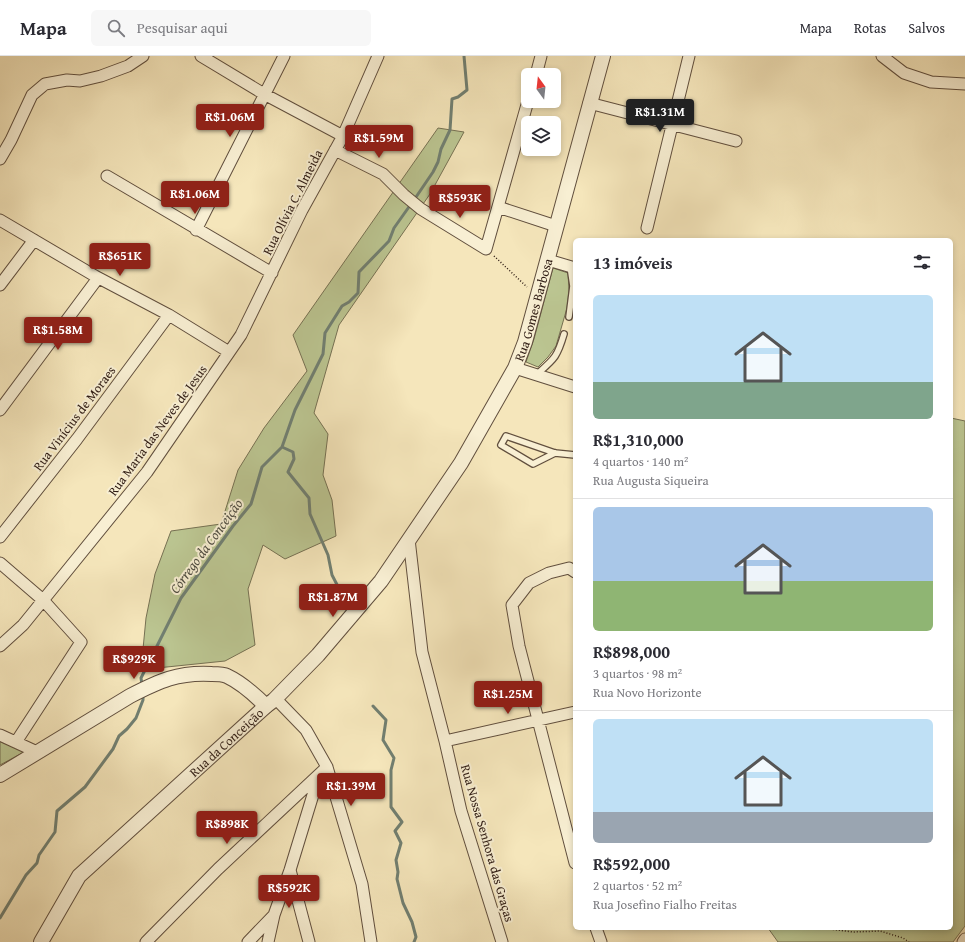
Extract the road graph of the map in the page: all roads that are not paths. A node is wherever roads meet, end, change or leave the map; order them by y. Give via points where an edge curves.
1 (143, 56) edge
2 (201, 56) edge
3 (284, 56) edge
4 (378, 56) edge
5 (541, 56) edge
6 (603, 56) edge
7 (689, 56) edge
8 (882, 56) edge
9 (538, 68) edge
10 (965, 84) edge
11 (264, 94) junction
12 (590, 103) junction
13 (526, 108) edge
14 (673, 124) junction
15 (343, 136) junction
16 (736, 141) dead end
17 (335, 150) junction
18 (0, 159) edge
19 (107, 176) dead end
20 (498, 207) junction
21 (0, 220) edge
22 (556, 226) junction
23 (647, 228) dead end
24 (196, 230) junction
25 (34, 240) junction
26 (548, 260) junction
27 (573, 267) edge
28 (272, 273) junction
29 (98, 278) junction
30 (0, 285) edge
31 (169, 315) junction
32 (569, 317) dead end
33 (564, 334) dead end
34 (230, 352) junction
35 (515, 368) junction
36 (535, 375) junction
37 (573, 386) edge
38 (0, 410) edge
39 (555, 453) junction
40 (573, 455) edge
41 (0, 538) edge
42 (409, 539) junction
43 (0, 563) edge
44 (573, 571) edge
45 (43, 600) junction
46 (0, 646) edge
47 (271, 702) junction
48 (573, 712) edge
49 (539, 720) junction
50 (0, 735) edge
51 (445, 740) junction
52 (16, 742) junction
53 (37, 752) junction
54 (323, 771) junction
55 (0, 775) edge
56 (573, 855) edge
57 (290, 870) junction
58 (274, 915) junction
59 (597, 930) edge
60 (965, 939) edge
61 (41, 942) edge
62 (146, 942) edge
63 (248, 942) edge
64 (268, 942) edge
65 (309, 942) edge
66 (371, 942) edge
67 (502, 942) edge
68 (601, 942) edge
69 (963, 942) edge

1 - 18 street via 128,66 101,76 80,82 67,80 45,84 32,95
2 - 11 street
3 - 11 street
4 - 15 street, Rua Olívia C. Almeida
5 - 9 street
6 - 12 street, Rua Gomes Barbosa
7 - 14 street
8 - 10 street via 904,72 932,82
11 - 15 street
11 - 24 street
12 - 14 street
12 - 22 street, Rua Gomes Barbosa
13 - 20 street
14 - 16 street
14 - 23 street
15 - 17 street, Rua Olívia C. Almeida
17 - 20 street via 383,174 421,209 486,249
17 - 28 street, Rua Olívia C. Almeida via 302,210
19 - 24 street
20 - 22 street
21 - 25 street
22 - 26 street, Rua Gomes Barbosa
24 - 28 street
25 - 29 street
25 - 30 street
26 - 27 street
26 - 35 street, Rua Gomes Barbosa
27 - 32 lane
28 - 34 street, Rua Maria das Neves de Jesus via 242,335
29 - 31 street
29 - 38 street
31 - 34 street
31 - 41 street, Rua Vinícius de Moraes
33 - 36 lane via 559,351
34 - 45 street, Rua Maria das Neves de Jesus via 147,472
35 - 36 street
35 - 42 street, Rua Gomes Barbosa via 461,463
36 - 37 street
39 - 39 lane via 506,436 501,445 533,464
39 - 40 lane
42 - 47 street, Rua da Conceição via 381,581 318,655
42 - 51 street, Rua Nossa Senhora das Graças via 422,652
43 - 45 street
44 - 49 street via 569,568 548,573 529,583 512,605 519,646
45 - 46 street, Rua Maria das Neves de Jesus
45 - 52 street via 81,642
47 - 53 street via 225,675 176,676 130,696
47 - 54 street via 306,730
47 - 61 street, Rua da Conceição via 79,876
48 - 49 street
49 - 51 street
49 - 56 street
50 - 52 street
51 - 67 street, Rua Nossa Senhora das Graças via 461,811
52 - 53 street
53 - 55 street
54 - 57 street
54 - 62 street via 218,869
54 - 66 street via 362,884
57 - 58 street
57 - 65 street
58 - 63 street
58 - 64 street
59 - 68 street
60 - 69 street

